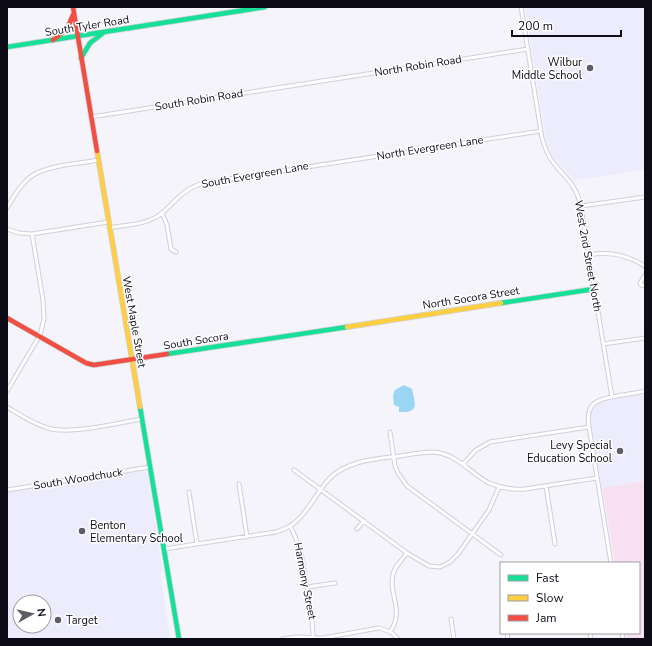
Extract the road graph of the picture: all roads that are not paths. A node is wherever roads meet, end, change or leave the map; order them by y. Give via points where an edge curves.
1 (73, 7) edge
2 (265, 7) edge
3 (521, 7) edge
4 (74, 14) junction
5 (105, 32) junction
6 (78, 36) junction
7 (52, 40) junction
8 (7, 47) edge
9 (528, 49) junction
10 (81, 58) junction
11 (308, 83) joint
12 (91, 117) junction
13 (541, 131) junction
14 (98, 160) junction
15 (318, 165) joint
16 (643, 196) edge
17 (581, 206) junction
18 (7, 208) edge
19 (162, 213) junction
20 (108, 222) junction
21 (109, 228) junction
22 (7, 229) edge
23 (32, 234) junction
24 (176, 252) dead end
25 (589, 254) junction
26 (645, 266) edge
27 (645, 275) edge
28 (645, 286) edge
29 (594, 289) junction
30 (7, 318) edge
31 (351, 326) joint
32 (39, 336) junction
33 (645, 338) edge
34 (604, 344) junction
35 (132, 360) junction
36 (7, 391) edge
37 (645, 391) edge
38 (612, 397) junction
39 (7, 407) edge
40 (142, 419) junction
41 (589, 427) junction
42 (390, 432) dead end
43 (394, 457) junction
44 (463, 464) junction
45 (150, 467) junction
46 (294, 470) dead end
47 (597, 478) junction
48 (239, 484) dead end
49 (546, 486) junction
50 (499, 487) junction
51 (321, 489) junction
52 (7, 490) edge
53 (189, 492) dead end
54 (364, 520) junction
55 (290, 526) junction
56 (358, 529) dead end
57 (472, 534) junction
58 (247, 537) junction
59 (197, 544) junction
60 (555, 544) dead end
61 (164, 550) junction
62 (407, 553) junction
63 (501, 555) dead end
64 (611, 562) edge
65 (335, 583) dead end
66 (307, 587) junction
67 (451, 619) dead end
68 (390, 632) junction
69 (341, 637) edge
70 (313, 638) junction
71 (179, 639) edge
72 (283, 639) edge
73 (398, 639) edge
74 (454, 639) edge

1 - 4 main road, West Maple Street
2 - 5 main road, South Tyler Road
3 - 9 street, West 2nd Street North
4 - 6 main road, West Maple Street
4 - 7 main road via 67,29
5 - 6 main road, South Tyler Road
5 - 10 main road via 90,43
6 - 7 main road, South Tyler Road
6 - 10 main road, West Maple Street
7 - 8 main road, South Tyler Road
9 - 11 street, North Robin Road
9 - 13 street, West 2nd Street North
10 - 12 main road, West Maple Street
11 - 12 street, South Robin Road
12 - 14 main road, West Maple Street
13 - 15 street, North Evergreen Lane
13 - 17 street, West 2nd Street North via 548,156 574,187
14 - 18 street via 39,172 21,186
14 - 20 main road, West Maple Street
15 - 19 street, South Evergreen Lane via 203,183 180,196
16 - 17 street
17 - 25 street, West 2nd Street North
19 - 21 street, South Evergreen Lane via 145,222
19 - 24 street via 171,249
20 - 21 main road, West Maple Street
20 - 23 street
21 - 35 main road, West Maple Street
22 - 23 street
23 - 32 street via 44,310 43,327
25 - 26 street via 618,254
25 - 29 street, West 2nd Street North
27 - 28 street via 640,283
29 - 31 main road, North Socora Street
29 - 34 street, West 2nd Street North
30 - 32 main road, South Socora
31 - 35 main road, South Socora
32 - 35 main road, South Socora via 94,366
32 - 36 street
33 - 34 street
34 - 38 street, West 2nd Street North
35 - 40 main road, West Maple Street
37 - 38 street
38 - 41 street via 593,405 588,415
39 - 40 street via 36,424 65,430
40 - 45 main road, West Maple Street
41 - 44 street via 490,442 476,450
41 - 47 street
42 - 43 street
43 - 44 street via 434,452
43 - 51 street via 348,466 329,478
43 - 57 street via 398,473 407,486
44 - 50 street
45 - 52 street, South Woodchuck
45 - 61 main road, West Maple Street
46 - 51 street
47 - 49 street
47 - 64 street
48 - 58 street
49 - 50 street via 515,490
49 - 60 street
50 - 57 street via 489,510
51 - 54 street
51 - 55 street via 299,519
53 - 59 street
54 - 56 street
54 - 62 street
55 - 58 street via 276,532
55 - 66 street, Harmony Street via 300,549
57 - 62 street via 455,558 440,567 429,566
57 - 63 street
58 - 59 street
59 - 61 street
61 - 71 main road, West Maple Street
62 - 68 street via 394,571 397,619
65 - 66 street
66 - 70 street, Harmony Street
67 - 74 street
68 - 69 street via 375,628
68 - 73 street
69 - 70 street
70 - 72 street

